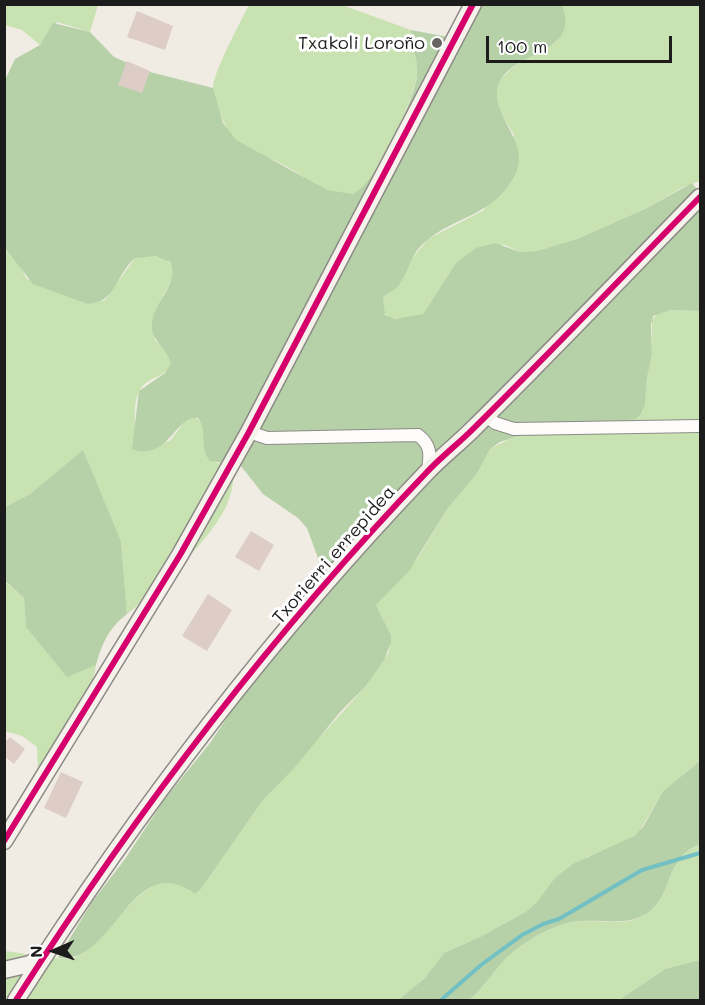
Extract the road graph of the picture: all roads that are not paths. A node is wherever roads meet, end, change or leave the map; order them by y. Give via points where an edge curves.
1 (473, 4) edge
2 (700, 197) edge
3 (486, 415) junction
4 (700, 426) edge
5 (249, 432) junction
6 (428, 471) junction
7 (4, 841) edge
8 (44, 955) junction
9 (4, 970) edge
10 (15, 1000) edge

1 - 5 street
2 - 3 street, Txorierri errepidea
3 - 4 street via 495,423 514,429
3 - 6 street, Txorierri errepidea
5 - 6 street via 267,438 418,435 428,442
5 - 7 street via 180,555
6 - 8 street, Txorierri errepidea via 219,713
8 - 9 street via 30,964
8 - 10 street, Txorierri errepidea
9 - 10 street via 15,986

